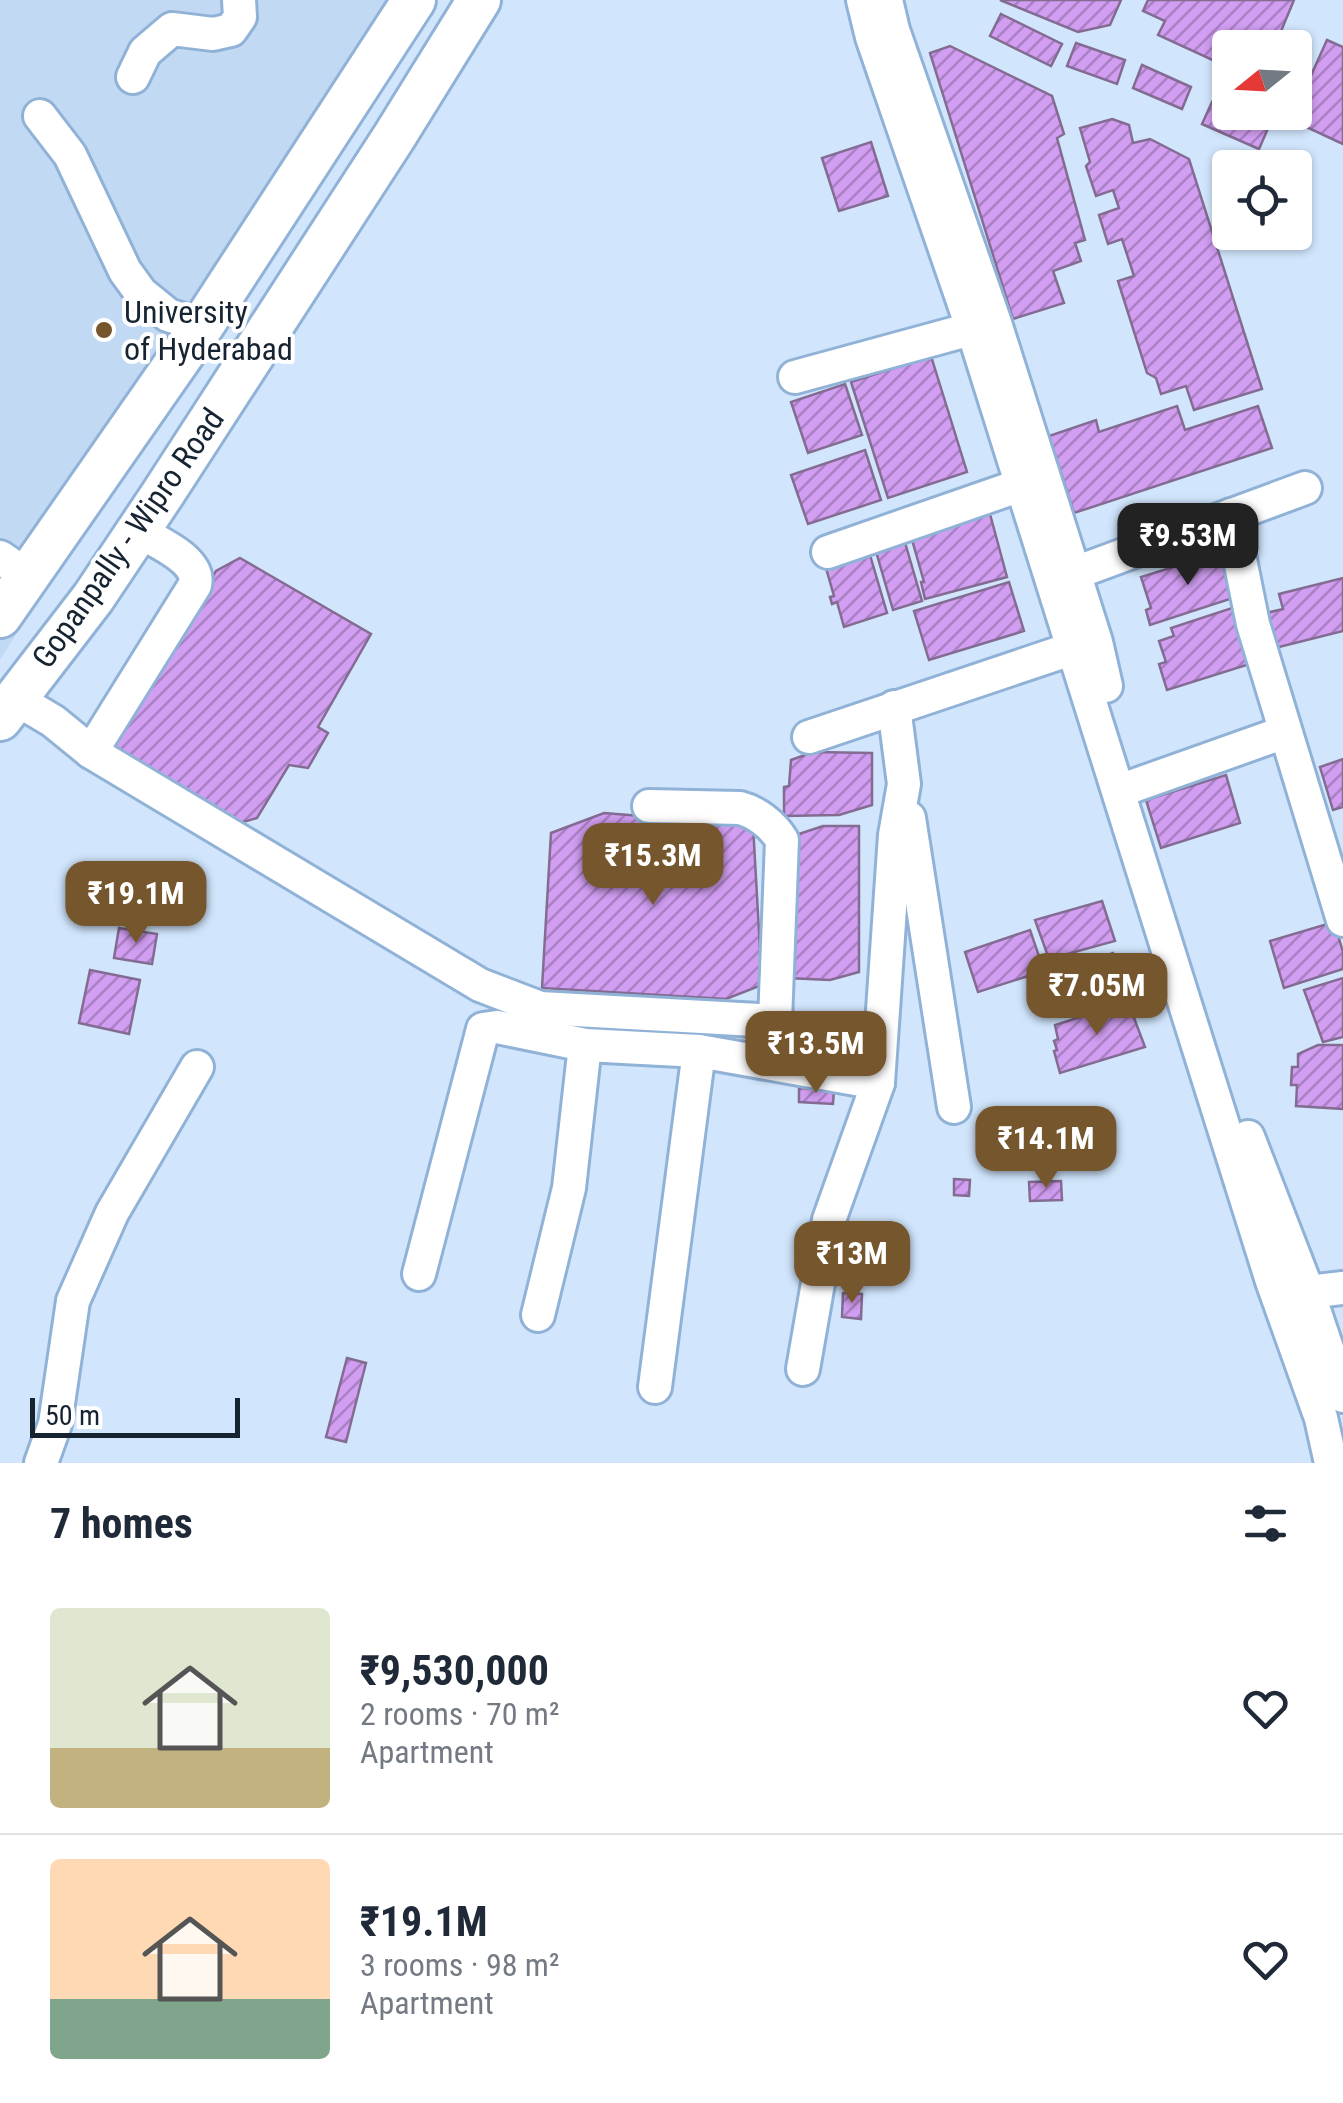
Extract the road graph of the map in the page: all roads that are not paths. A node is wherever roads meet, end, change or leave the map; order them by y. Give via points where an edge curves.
1 (239, 0) edge
2 (415, 0) edge
3 (862, 0) edge
4 (886, 0) edge
5 (470, 14) edge
6 (133, 77) dead end
7 (40, 116) dead end
8 (202, 326) junction
9 (984, 326) junction
10 (795, 377) dead end
11 (1021, 485) junction
12 (1305, 488) dead end
13 (1231, 516) junction
14 (138, 531) junction
15 (828, 552) dead end
16 (13, 566) edge
17 (1063, 578) junction
18 (0, 616) edge
19 (1074, 648) junction
20 (894, 707) junction
21 (8, 709) edge
22 (1285, 732) junction
23 (809, 737) dead end
24 (91, 752) junction
25 (904, 784) junction
26 (1123, 789) junction
27 (649, 806) dead end
28 (1343, 920) edge
29 (584, 1044) junction
30 (698, 1051) junction
31 (197, 1067) dead end
32 (878, 1083) junction
33 (954, 1107) dead end
34 (419, 1274) dead end
35 (1343, 1288) edge
36 (1308, 1292) junction
37 (538, 1316) dead end
38 (803, 1369) dead end
39 (655, 1387) dead end
40 (1343, 1396) edge
41 (40, 1463) edge
42 (1332, 1463) edge

1 - 6 street via 240,17 231,30 172,29 145,52
2 - 5 main road
2 - 8 main road, Gopanpally - Wipro Road
3 - 9 street
4 - 9 street
5 - 14 main road, Gopanpally - Wipro Road
7 - 8 street via 70,155 140,294
8 - 16 main road, Gopanpally - Wipro Road
9 - 10 street
9 - 11 street
9 - 17 street
11 - 15 street
11 - 17 street
12 - 13 street
13 - 17 street
13 - 22 street via 1252,624
14 - 21 main road, Gopanpally - Wipro Road
14 - 24 street via 183,559 197,577
16 - 18 main road, Gopanpally - Wipro Road
17 - 19 street
17 - 26 street via 1096,642
19 - 20 street
19 - 26 street
20 - 23 street
20 - 25 street
21 - 24 street via 53,721
22 - 26 street
22 - 28 street
24 - 27 street via 480,985 540,1008 775,1021 782,840 750,810
25 - 32 street via 894,836
25 - 33 street
26 - 36 street
26 - 42 street
29 - 30 street
29 - 34 street via 497,1026 483,1029
29 - 37 street via 569,1188
30 - 32 street
30 - 39 street
31 - 41 street via 112,1213 73,1301 55,1424
32 - 38 street via 829,1220
35 - 36 street
36 - 40 street

